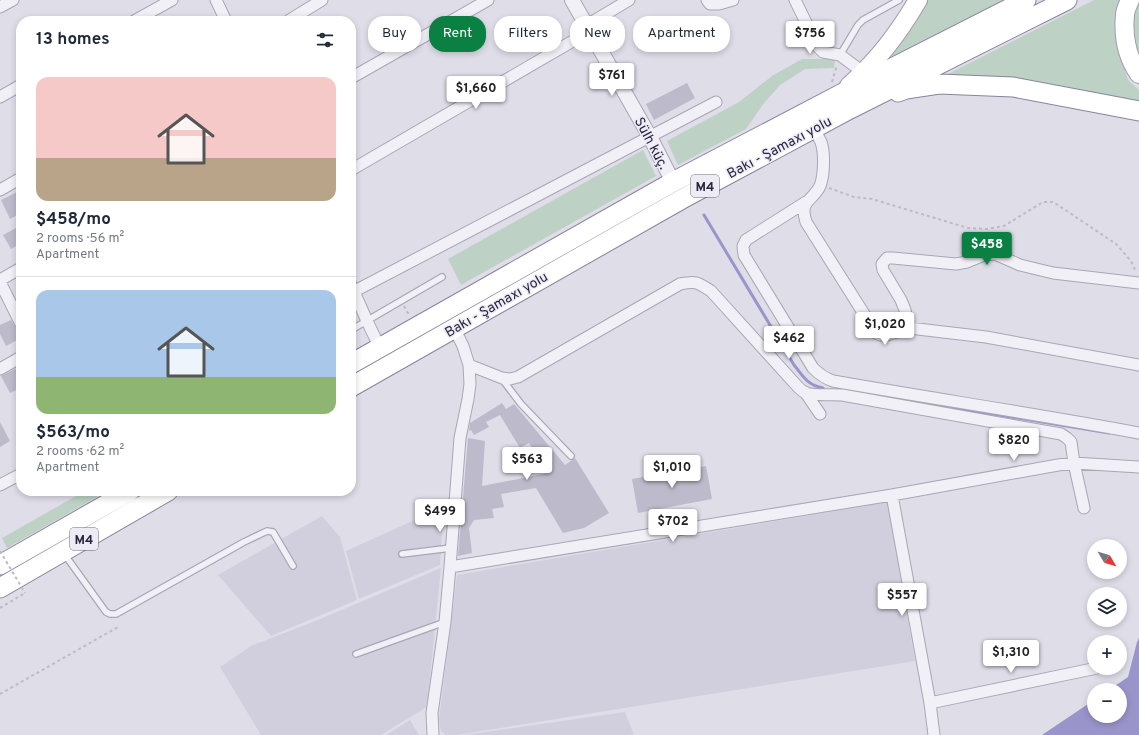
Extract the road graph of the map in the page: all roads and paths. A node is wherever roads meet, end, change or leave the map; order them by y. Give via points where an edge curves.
1 (13, 0) edge
2 (172, 0) edge
3 (216, 0) edge
4 (322, 0) edge
5 (488, 0) edge
6 (572, 0) edge
7 (629, 0) edge
8 (707, 0) edge
9 (732, 0) edge
10 (795, 0) edge
11 (1026, 0) edge
12 (1067, 0) edge
13 (1130, 0) edge
14 (910, 3) edge
15 (0, 7) edge
16 (143, 16) edge
17 (224, 16) edge
18 (296, 16) edge
19 (581, 16) edge
20 (606, 16) edge
21 (570, 39) edge
22 (602, 52) edge
23 (840, 56) junction
24 (864, 73) junction
25 (1139, 74) edge
26 (356, 75) edge
27 (16, 88) edge
28 (839, 96) junction
29 (0, 97) edge
30 (716, 102) dead end
31 (1139, 111) edge
32 (814, 128) junction
33 (650, 137) junction
34 (356, 167) edge
35 (16, 181) edge
36 (673, 182) junction
37 (821, 185) junction
38 (0, 190) edge
39 (806, 202) junction
40 (16, 271) edge
41 (442, 277) dead end
42 (1138, 278) edge
43 (0, 281) edge
44 (356, 288) edge
45 (356, 298) edge
46 (401, 301) junction
47 (16, 314) edge
48 (409, 315) dead end
49 (367, 321) junction
50 (356, 327) edge
51 (454, 328) junction
52 (909, 328) junction
53 (380, 348) junction
54 (16, 360) edge
55 (356, 361) edge
56 (1139, 365) edge
57 (469, 366) junction
58 (0, 369) edge
59 (502, 378) junction
60 (833, 381) junction
61 (356, 383) edge
62 (804, 392) junction
63 (831, 394) junction
64 (820, 414) dead end
65 (1139, 433) edge
66 (571, 456) dead end
67 (1074, 463) junction
68 (1139, 467) edge
69 (16, 477) edge
70 (0, 485) edge
71 (892, 495) junction
72 (109, 496) edge
73 (159, 496) edge
74 (1084, 508) dead end
75 (451, 548) junction
76 (0, 551) edge
77 (62, 551) junction
78 (402, 554) dead end
79 (0, 566) edge
80 (293, 566) dead end
81 (450, 567) junction
82 (0, 588) edge
83 (0, 608) edge
84 (445, 622) junction
85 (118, 627) dead end
86 (356, 654) dead end
87 (1087, 670) edge
88 (0, 694) edge
89 (930, 703) junction
90 (432, 735) edge
91 (934, 735) edge

1 - 15 street
2 - 16 street
3 - 17 street
4 - 18 street
5 - 26 street
6 - 19 street, Sülh küç.
7 - 20 street
8 - 9 street via 710,4
10 - 23 street via 818,47 823,52
11 - 28 highway, Bakı - Şamaxı yolu / M4
12 - 28 highway, Bakı - Şamaxı yolu / M4
13 - 25 main road via 1125,14 1126,43
14 - 23 lane via 863,20
14 - 24 main road via 904,23 885,50
21 - 34 street
22 - 33 street, Sülh küç.
23 - 24 street
23 - 28 path via 832,81
24 - 28 main road
27 - 29 street
28 - 31 highway via 939,84 1013,87
28 - 32 highway, Bakı - Şamaxı yolu / M4
28 - 36 highway, Bakı - Şamaxı yolu / M4
30 - 33 street
32 - 37 street via 821,143 823,157
32 - 51 highway, Bakı - Şamaxı yolu / M4 via 682,199
33 - 36 street, Sülh küç.
33 - 44 street
35 - 38 street
36 - 53 highway, Bakı - Şamaxı yolu / M4
37 - 39 street
37 - 42 path via 854,197 872,199 968,228 987,229 1004,226 1043,202 1053,202 1116,244 1131,261
39 - 52 street via 806,222 876,333 887,335
39 - 60 street via 746,240 743,246 744,255 813,368
40 - 43 street
41 - 46 lane
42 - 52 street via 1052,273 1020,265 994,254 956,264 887,258 882,264 883,270 901,300
43 - 47 street
45 - 49 street
46 - 48 path
46 - 49 lane
49 - 50 lane
49 - 53 street
51 - 57 street
51 - 61 highway, Bakı - Şamaxı yolu / M4
52 - 56 street via 986,337
53 - 55 highway, Bakı - Şamaxı yolu / M4
54 - 58 street
57 - 59 street
57 - 75 street via 470,384 460,438
59 - 62 street via 518,377 680,284 693,281 711,291
59 - 66 lane via 521,404
60 - 63 street
60 - 65 street
62 - 63 street
62 - 64 street
63 - 67 street via 1061,434 1071,442
67 - 68 street
67 - 71 street
67 - 74 street
69 - 70 street
71 - 81 street
71 - 89 street
72 - 79 highway, M4
73 - 77 highway, M4
75 - 78 lane
75 - 81 street
76 - 83 path, bridge via 25,593
77 - 80 lane via 110,614 116,614 267,531 273,532
77 - 82 highway, M4
81 - 84 street
84 - 86 lane
84 - 90 street via 432,712
85 - 88 path
87 - 89 street
89 - 91 street

